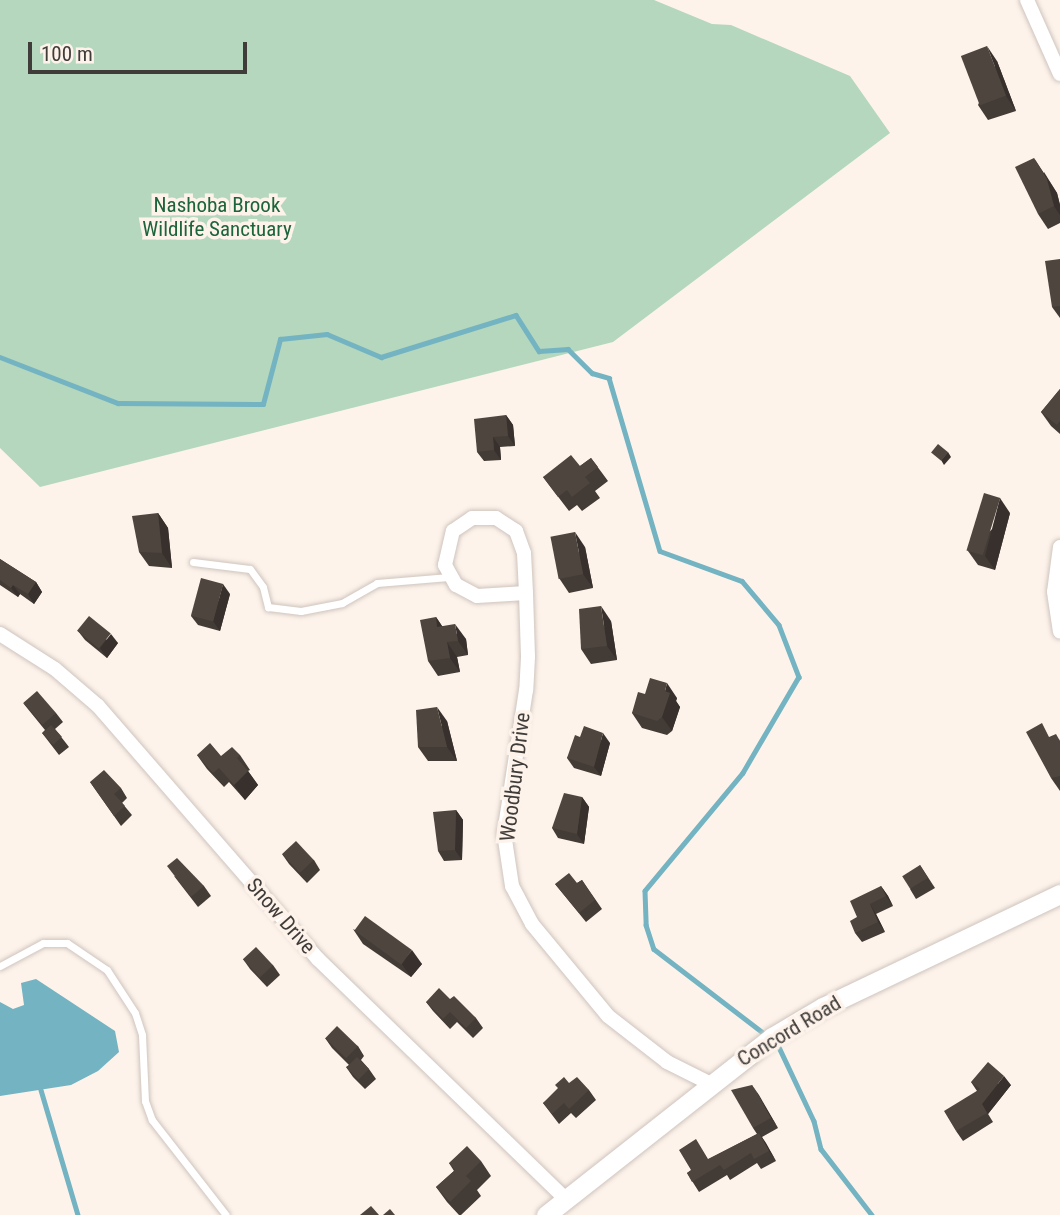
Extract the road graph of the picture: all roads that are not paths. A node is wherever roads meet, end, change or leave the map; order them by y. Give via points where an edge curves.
1 (1027, 0) edge
2 (1060, 75) edge
3 (1060, 547) edge
4 (193, 562) dead end
5 (449, 577) junction
6 (526, 593) junction
7 (1060, 632) edge
8 (0, 634) edge
9 (1058, 898) edge
10 (0, 966) edge
11 (709, 1083) junction
12 (566, 1199) junction
13 (226, 1215) edge
14 (546, 1215) edge

1 - 2 street
3 - 7 street via 1054,592
4 - 5 lane via 250,569 263,587 268,607 301,611 342,603 377,583
5 - 6 street via 477,596
5 - 6 street, Woodbury Drive via 444,553 453,531 472,518 496,518 516,531 522,542
6 - 11 street, Woodbury Drive via 526,690 504,833 512,886 532,924 608,1016 667,1062
8 - 12 street, Snow Drive via 91,699 318,958
9 - 11 main road, Concord Road via 823,1007
10 - 13 lane via 43,943 67,943 107,970 135,1013 142,1035 145,1101 152,1121
11 - 12 main road, Concord Road
12 - 14 main road, Concord Road

